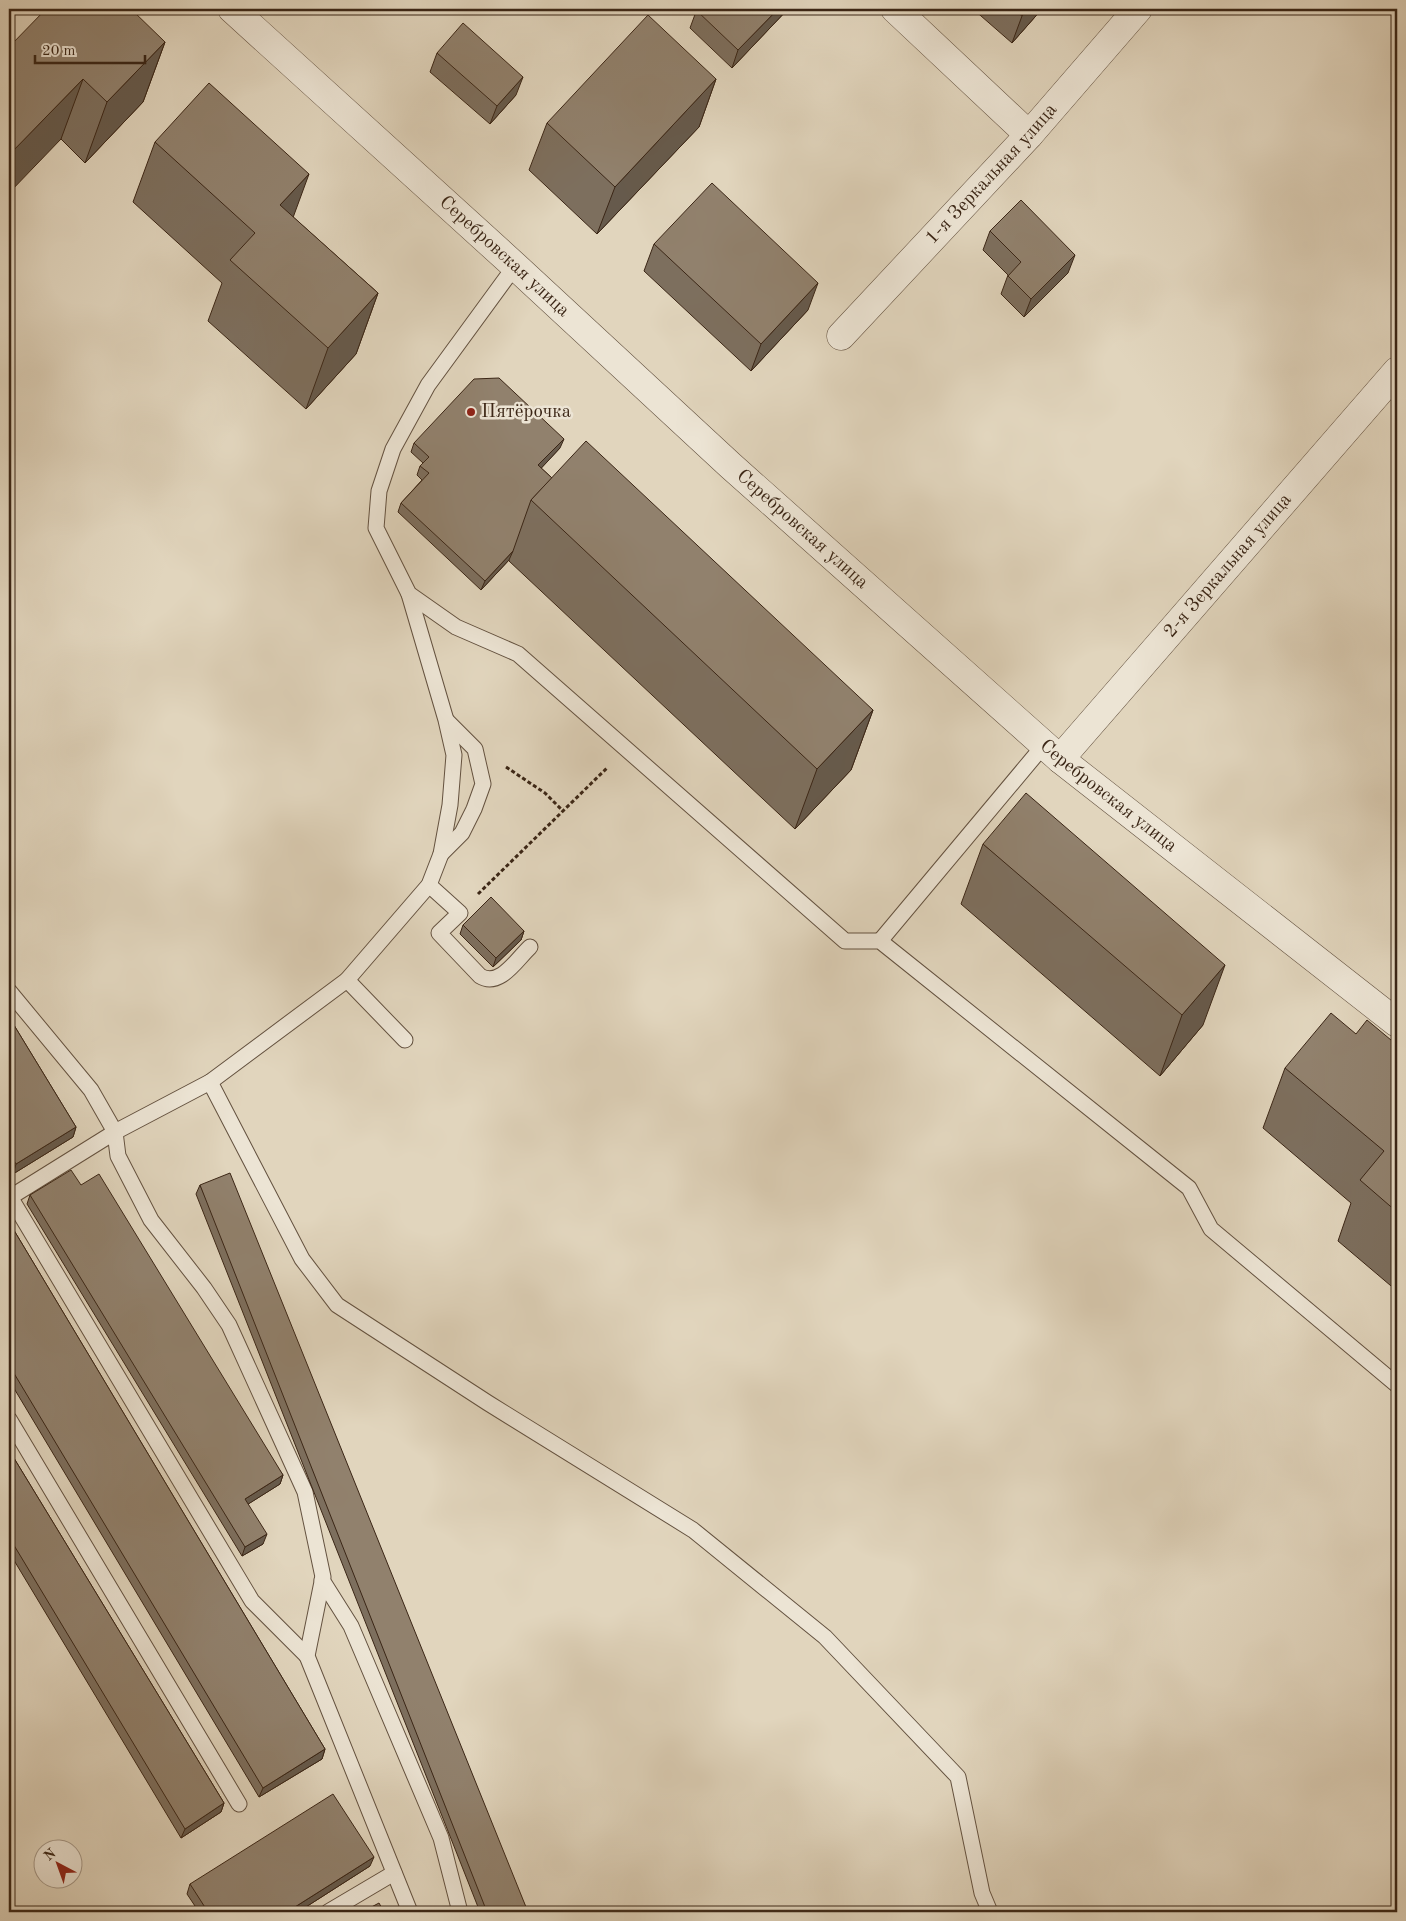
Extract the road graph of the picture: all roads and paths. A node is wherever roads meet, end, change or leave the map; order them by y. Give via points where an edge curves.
1 (232, 9) edge
2 (895, 9) edge
3 (1138, 9) edge
4 (1029, 135) junction
5 (515, 266) junction
6 (841, 336) dead end
7 (1397, 371) edge
8 (409, 594) junction
9 (446, 720) junction
10 (475, 749) junction
11 (1052, 752) junction
12 (606, 770) dead end
13 (563, 810) junction
14 (442, 854) junction
15 (429, 885) junction
16 (460, 913) junction
17 (880, 941) junction
18 (530, 946) dead end
19 (347, 980) junction
20 (9, 991) edge
21 (1397, 1023) edge
22 (405, 1040) dead end
23 (210, 1082) junction
24 (115, 1132) junction
25 (9, 1197) edge
26 (1397, 1385) edge
27 (9, 1419) edge
28 (322, 1580) junction
29 (307, 1656) junction
30 (239, 1804) dead end
31 (394, 1873) junction
32 (328, 1912) edge
33 (410, 1912) edge
34 (460, 1912) edge
35 (990, 1912) edge

1 - 5 street, Серебровская улица
2 - 4 street
3 - 4 street, 1-я Зеркальная улица
4 - 6 street, 1-я Зеркальная улица
5 - 8 lane via 428,385 393,449 380,490 376,528
5 - 11 street, Серебровская улица via 731,466
7 - 11 street, 2-я Зеркальная улица
8 - 9 lane
8 - 17 lane via 456,627 518,654 845,941
9 - 10 lane
9 - 14 lane via 454,755
10 - 13 path via 546,793
10 - 14 lane via 483,784 462,834
11 - 17 lane
11 - 21 street, Серебровская улица
12 - 13 path
13 - 16 path
14 - 15 lane
15 - 16 lane
15 - 19 lane
16 - 18 lane via 439,933 486,979 500,977
17 - 26 lane via 1189,1188 1211,1229
19 - 22 lane
19 - 23 lane
20 - 24 lane via 91,1090
23 - 24 lane
23 - 35 lane via 302,1259 336,1305 693,1530 826,1637 958,1777 982,1893
24 - 25 lane
24 - 28 lane via 118,1156 151,1220 229,1325 305,1492
25 - 29 lane via 252,1600
27 - 30 lane
28 - 29 lane
28 - 34 lane via 351,1626 441,1838
29 - 31 lane
31 - 32 lane
31 - 33 lane

